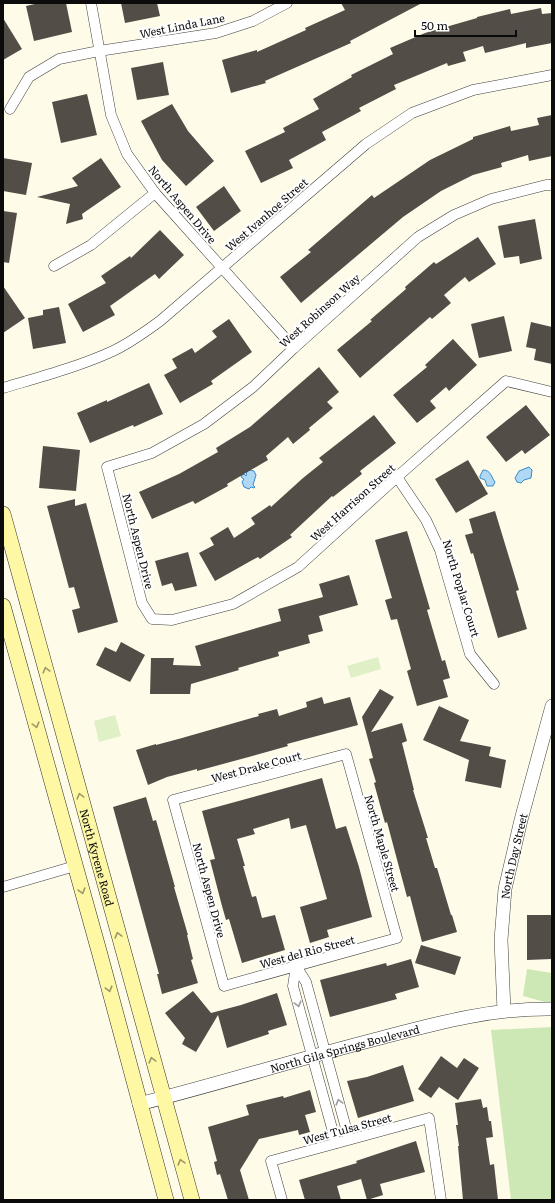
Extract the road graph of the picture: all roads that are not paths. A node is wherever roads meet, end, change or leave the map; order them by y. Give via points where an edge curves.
1 (91, 3) edge
2 (287, 3) edge
3 (99, 51) junction
4 (552, 75) edge
5 (10, 109) dead end
6 (552, 185) edge
7 (155, 193) junction
8 (54, 266) dead end
9 (222, 268) junction
10 (294, 348) junction
11 (3, 388) edge
12 (552, 392) edge
13 (107, 467) joint
14 (396, 477) junction
15 (3, 514) edge
16 (3, 606) edge
17 (152, 619) joint
18 (494, 684) dead end
19 (552, 708) edge
20 (346, 754) joint
21 (173, 800) joint
22 (75, 866) junction
23 (3, 887) edge
24 (397, 938) joint
25 (296, 966) junction
26 (224, 986) joint
27 (552, 1009) edge
28 (504, 1011) junction
29 (325, 1052) junction
30 (311, 1056) junction
31 (163, 1098) junction
32 (139, 1104) junction
33 (349, 1139) junction
34 (336, 1143) junction
35 (166, 1200) edge
36 (192, 1200) edge
37 (282, 1200) edge
38 (441, 1200) edge

1 - 3 street, North Aspen Drive
2 - 3 street, West Linda Lane via 253,21 216,33
3 - 5 street, West Linda Lane via 59,59 29,76
3 - 7 street, North Aspen Drive via 111,115 127,154
4 - 9 street, West Ivanhoe Street via 473,90 412,113 366,144
6 - 10 street, West Robinson Way via 491,199 454,215 418,237
7 - 8 street via 91,245
7 - 9 street, North Aspen Drive
9 - 10 street, North Aspen Drive
9 - 11 street, West Ivanhoe Street via 160,321 113,351 70,368
10 - 13 street, West Robinson Way via 253,387 204,424 152,453
12 - 14 street, West Harrison Street via 506,381
13 - 17 street, North Aspen Drive via 142,603
14 - 17 street, West Harrison Street via 298,567 233,604 172,620
14 - 18 street, North Poplar Court via 426,520 440,550 470,654
31 -> 15 main road, North Kyrene Road
16 -> 22 main road
19 - 28 street, North Day Street via 505,889 501,940
20 - 21 street, West Drake Court
20 - 24 street, North Maple Street
21 - 26 street, North Aspen Drive
22 - 23 street
22 -> 32 main road
24 - 25 street, West del Rio Street
25 - 26 street, West del Rio Street
25 - 29 street via 306,982
25 -> 30 street via 293,986
27 - 28 street, North Gila Springs Boulevard
28 - 29 street, North Gila Springs Boulevard via 449,1020
29 - 30 street, North Gila Springs Boulevard
33 -> 29 street
30 - 31 street, North Gila Springs Boulevard
30 - 34 street
31 - 32 street, North Gila Springs Boulevard
36 -> 31 main road, North Kyrene Road
32 - 35 main road
33 - 34 street, West Tulsa Street
33 - 38 street, West Tulsa Street via 429,1118
34 - 37 street, West Tulsa Street via 271,1161

